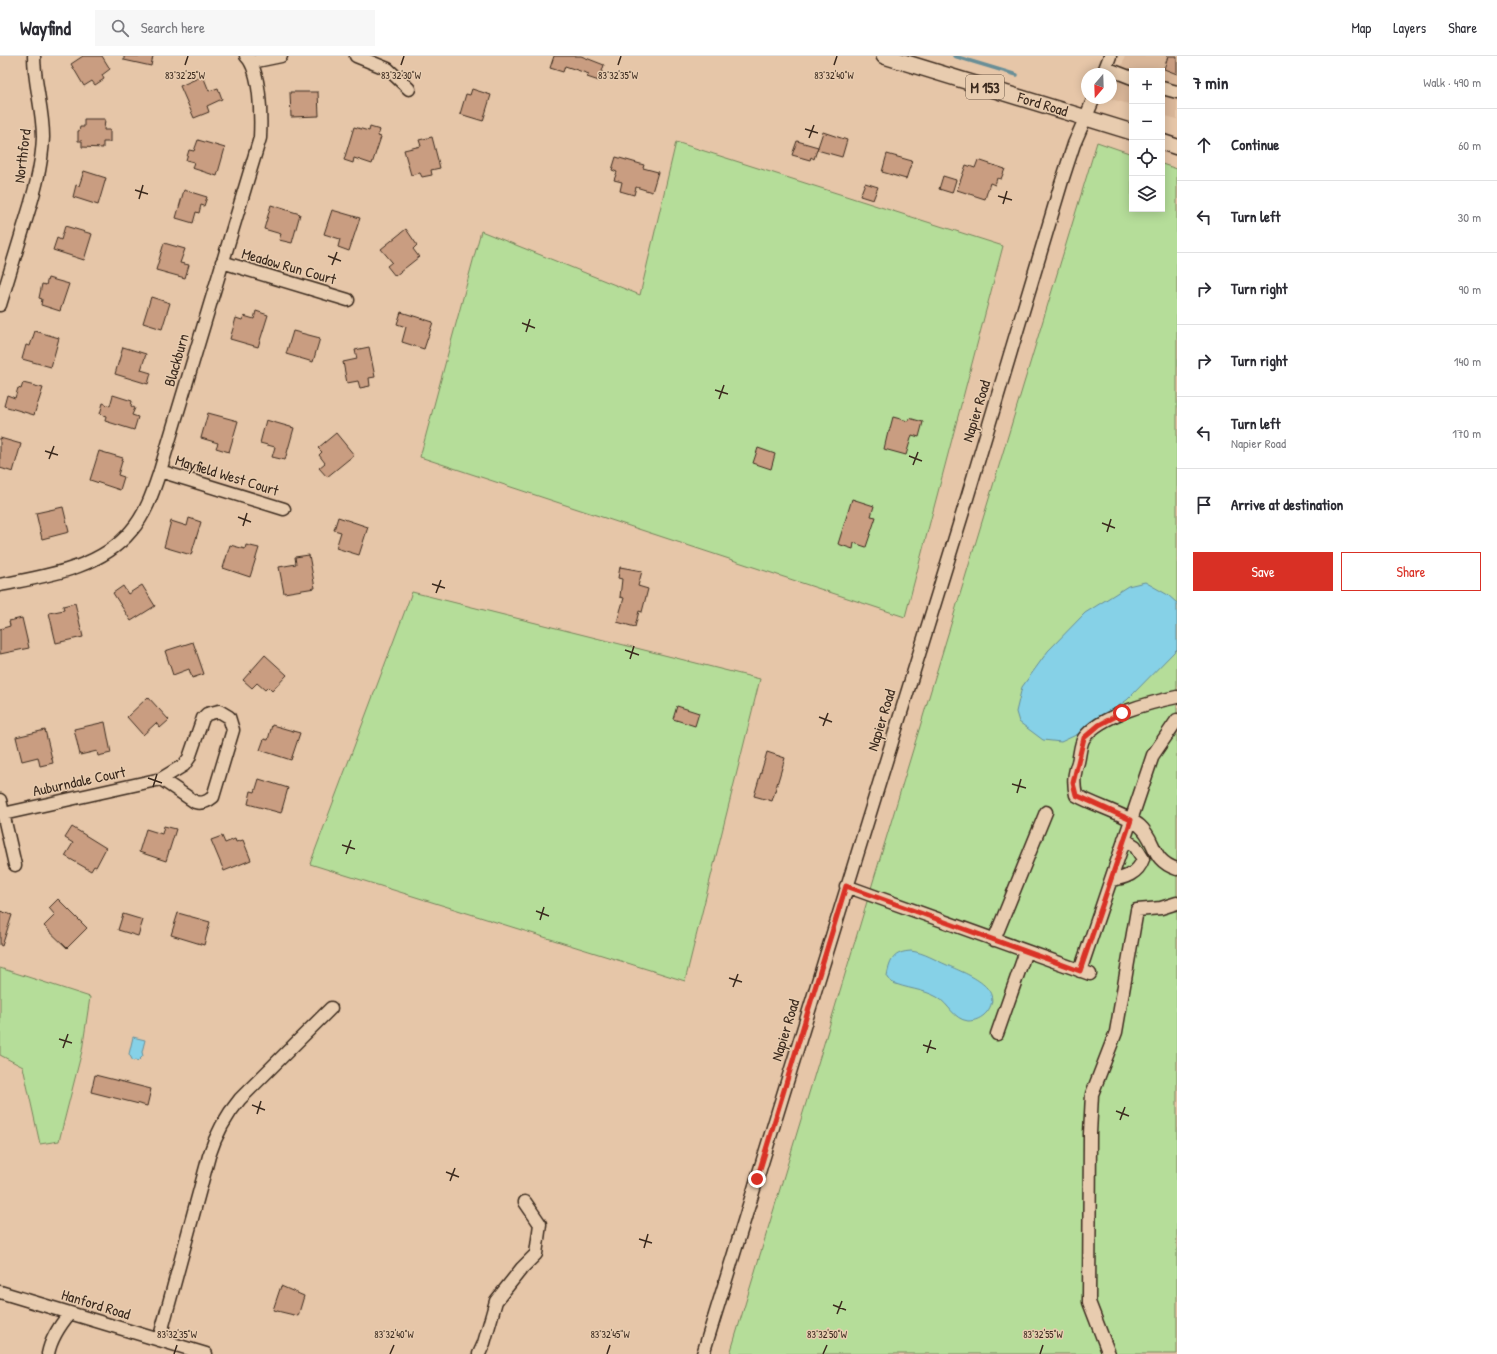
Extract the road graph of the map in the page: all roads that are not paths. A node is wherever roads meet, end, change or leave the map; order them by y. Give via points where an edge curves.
1 (34, 56) edge
2 (281, 56) edge
3 (356, 56) edge
4 (884, 56) edge
5 (1110, 56) edge
6 (249, 59) edge
7 (1105, 68) edge
8 (1117, 74) edge
9 (1129, 77) edge
10 (409, 89) dead end
11 (1165, 89) edge
12 (1177, 92) edge
13 (1092, 104) edge
14 (1087, 117) junction
15 (1129, 131) edge
16 (1165, 143) edge
17 (1177, 147) edge
18 (222, 262) junction
19 (348, 300) dead end
20 (0, 305) edge
21 (160, 471) junction
22 (284, 509) dead end
23 (0, 585) edge
24 (1177, 697) edge
25 (1177, 720) edge
26 (161, 779) junction
27 (0, 800) edge
28 (1046, 812) dead end
29 (3, 814) junction
30 (1131, 820) junction
31 (1124, 839) junction
32 (15, 865) dead end
33 (1177, 869) edge
34 (1111, 880) junction
35 (846, 886) junction
36 (1177, 903) edge
37 (994, 940) junction
38 (1026, 951) junction
39 (331, 1008) dead end
40 (997, 1034) dead end
41 (525, 1202) dead end
42 (0, 1292) edge
43 (70, 1313) junction
44 (159, 1340) junction
45 (48, 1354) edge
46 (206, 1354) edge
47 (478, 1354) edge
48 (703, 1354) edge
49 (1109, 1354) edge

1 - 20 street, Northford via 42,122 40,165
2 - 6 street
3 - 10 street via 388,69
4 - 14 main road, Ford Road / M 153
5 - 7 street
6 - 18 street, Blackburn via 262,109 260,138
8 - 9 street
11 - 12 street
13 - 14 street, Napier Road
14 - 15 main road, Ford Road / M 153
14 - 35 street, Napier Road via 1074,144 1061,184 964,508
16 - 17 main road
18 - 19 street, Meadow Run Court
18 - 21 street, Blackburn
21 - 22 street, Mayfield West Court
21 - 23 street, Blackburn via 141,518 131,532 110,550 56,574
24 - 30 street via 1122,713 1099,725 1084,738 1073,783 1076,795
25 - 30 street via 1153,755
26 - 26 street, Auburndale Court via 194,802 200,803 213,797 233,730 229,717 219,711 207,714 203,718 189,758 184,765
26 - 29 street, Auburndale Court
27 - 29 street
28 - 37 street
29 - 32 street
30 - 31 street
30 - 33 street via 1140,826 1166,865
31 - 34 street
31 - 34 street via 1135,846 1143,858 1138,869 1131,874
34 - 38 street via 1085,972
35 - 37 street
35 - 48 street, Napier Road
36 - 49 street via 1161,908 1137,910 1116,1032 1092,1094 1089,1302
37 - 38 street
38 - 40 street
39 - 44 street via 240,1099 227,1114 217,1133
41 - 47 street via 540,1224 536,1254 496,1301 484,1343
42 - 43 street, Hanford Road
43 - 44 street, Hanford Road
43 - 45 street via 60,1325
44 - 46 street, Hanford Road

